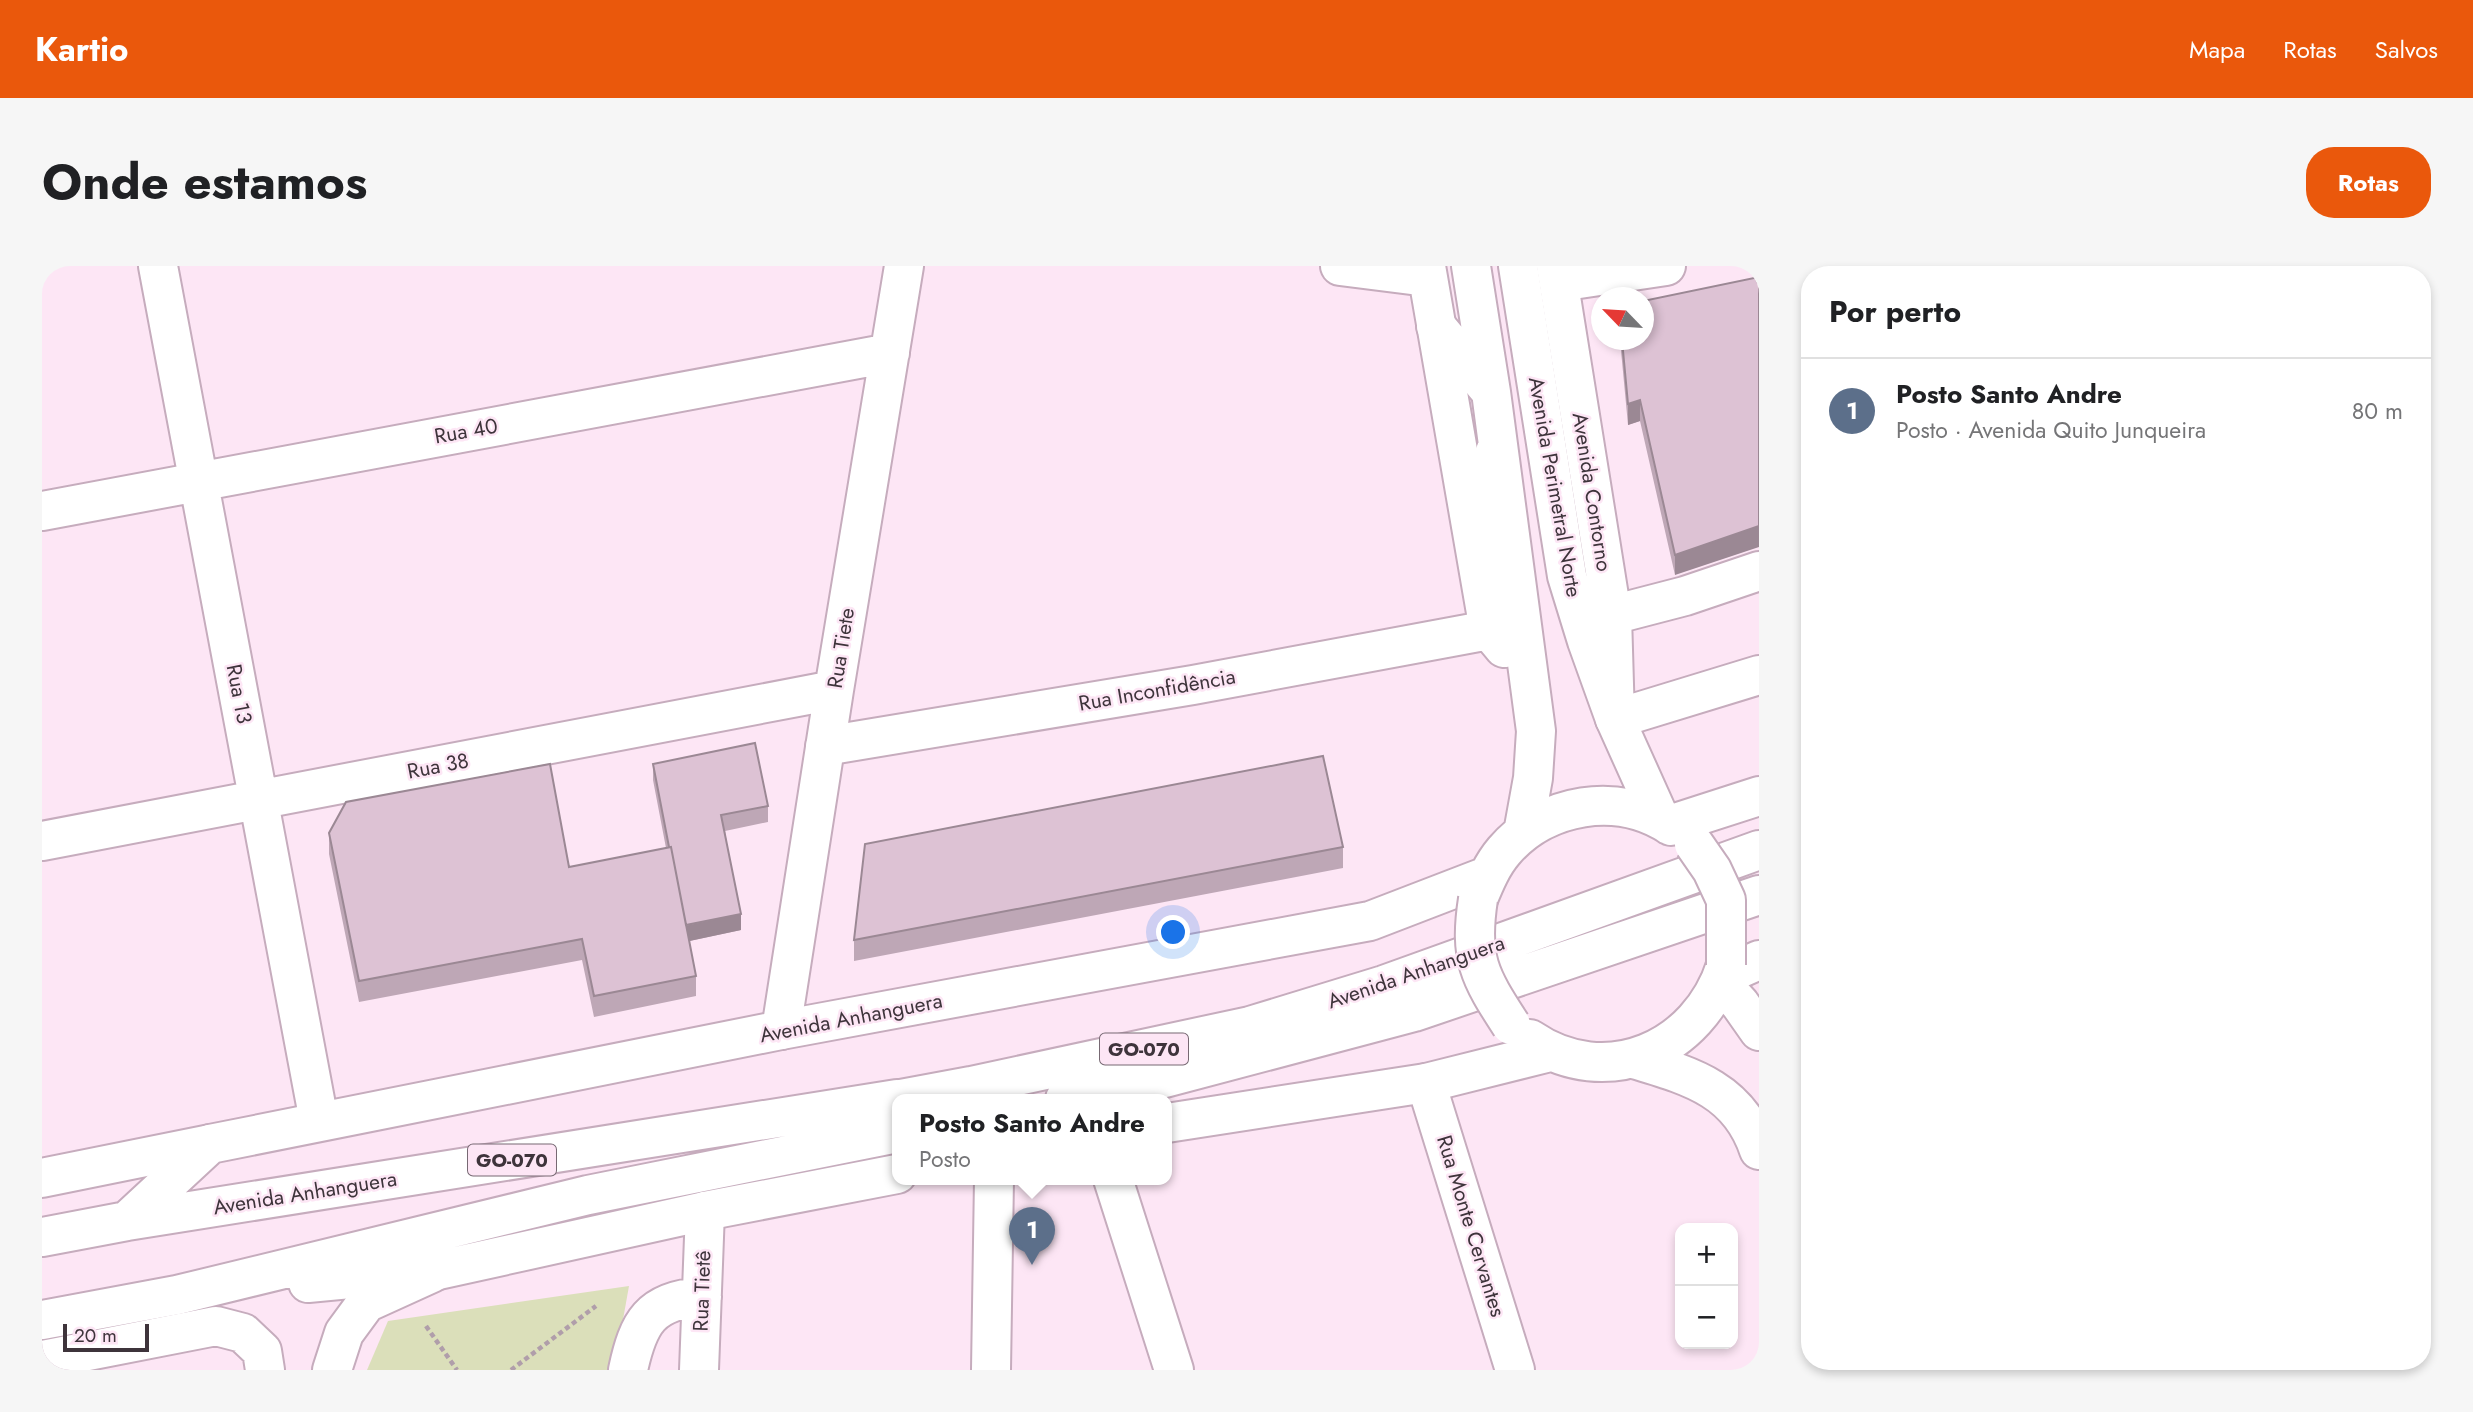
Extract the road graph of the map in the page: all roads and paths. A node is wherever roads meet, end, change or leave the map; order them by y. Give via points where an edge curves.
1 (158, 266) edge
2 (904, 266) edge
3 (1340, 266) edge
4 (1471, 266) edge
5 (1518, 266) edge
6 (1666, 266) edge
7 (1426, 271) edge
8 (1557, 274) edge
9 (1436, 326) junction
10 (890, 354) junction
11 (1491, 392) junction
12 (1497, 444) junction
13 (198, 481) junction
14 (42, 511) edge
15 (1471, 523) junction
16 (1759, 571) edge
17 (1612, 615) junction
18 (1489, 630) junction
19 (1759, 675) edge
20 (1531, 680) junction
21 (834, 690) junction
22 (1615, 719) junction
23 (825, 746) junction
24 (1759, 796) edge
25 (259, 800) junction
26 (1674, 829) junction
27 (1523, 832) junction
28 (42, 842) edge
29 (1759, 850) edge
30 (1483, 888) junction
31 (1759, 895) edge
32 (1732, 971) edge
33 (781, 1030) junction
34 (1759, 1031) edge
35 (1550, 1052) junction
36 (1634, 1059) junction
37 (1426, 1083) junction
38 (927, 1094) edge
39 (1089, 1094) edge
40 (892, 1100) edge
41 (319, 1121) junction
42 (1172, 1122) edge
43 (892, 1134) edge
44 (210, 1144) junction
45 (1759, 1150) edge
46 (892, 1175) edge
47 (42, 1178) edge
48 (994, 1185) edge
49 (1115, 1185) edge
50 (705, 1211) junction
51 (127, 1221) junction
52 (42, 1237) edge
53 (434, 1271) junction
54 (177, 1295) junction
55 (702, 1297) junction
56 (596, 1306) dead end
57 (42, 1320) edge
58 (426, 1326) dead end
59 (42, 1360) edge
60 (265, 1370) edge
61 (332, 1370) edge
62 (457, 1370) edge
63 (511, 1370) edge
64 (628, 1370) edge
65 (699, 1370) edge
66 (991, 1370) edge
67 (1174, 1370) edge
68 (1515, 1370) edge

1 - 13 main road, Rua 13
2 - 10 main road, Rua Tiete
3 - 7 main road
4 - 11 main road
5 - 22 main road, Avenida Perimetral Norte via 1567,576
6 - 8 main road
7 - 9 main road
8 - 17 main road, Avenida Contorno
9 - 11 main road
9 - 15 main road
10 - 13 main road, Rua 40
10 - 21 main road, Rua Tiete
11 - 12 main road
12 - 15 main road
12 - 20 main road
13 - 14 main road, Rua 40
13 - 25 main road, Rua 13
15 - 18 main road
16 - 17 main road
17 - 22 main road, Avenida Contorno
18 - 20 main road
18 - 23 main road, Rua Inconfidência
19 - 22 main road
20 - 27 main road via 1536,731
21 - 23 main road, Rua Tiete
21 - 25 main road, Rua 38
22 - 26 main road, Avenida Perimetral Norte
23 - 33 main road, Rua Tiete
24 - 26 main road
25 - 28 main road, Rua 38
25 - 41 main road, Rua 13
26 - 27 main road via 1633,809 1604,805 1575,808
26 - 32 main road, Avenida Perimetral Norte, bridge via 1713,870 1726,900
27 - 30 main road via 1503,852
29 - 38 main road, Avenida Anhanguera / GO-070 via 1384,985 1250,1026
30 - 33 main road, Avenida Anhanguera via 1370,922
30 - 35 main road, bridge via 1474,931 1478,967 1511,1026
31 - 39 main road, Avenida Anhanguera / GO-070 via 1414,1012
32 - 34 main road via 1740,1004
32 - 36 main road via 1696,1021 1668,1044
33 - 41 main road, Avenida Anhanguera
35 - 36 main road via 1592,1062
35 - 37 main road
36 - 45 main road via 1711,1087 1735,1107
37 - 42 main road
37 - 68 main road, Rua Monte Cervantes
40 - 51 main road, Avenida Anhanguera / GO-070
41 - 44 main road, Avenida Anhanguera
43 - 54 main road, GO-070 via 588,1195
44 - 47 main road, Avenida Anhanguera
44 - 51 main road
46 - 50 main road
48 - 66 main road
49 - 67 main road
50 - 53 main road
50 - 55 main road, Rua Tietê
51 - 52 main road, Avenida Anhanguera / GO-070
53 - 54 main road
53 - 61 main road via 366,1303 344,1333
54 - 57 main road, GO-070
55 - 64 main road via 681,1298 652,1313 640,1329
55 - 65 main road, Rua Tietê
56 - 63 path
58 - 62 path
59 - 60 main road via 216,1326 243,1333 262,1350

